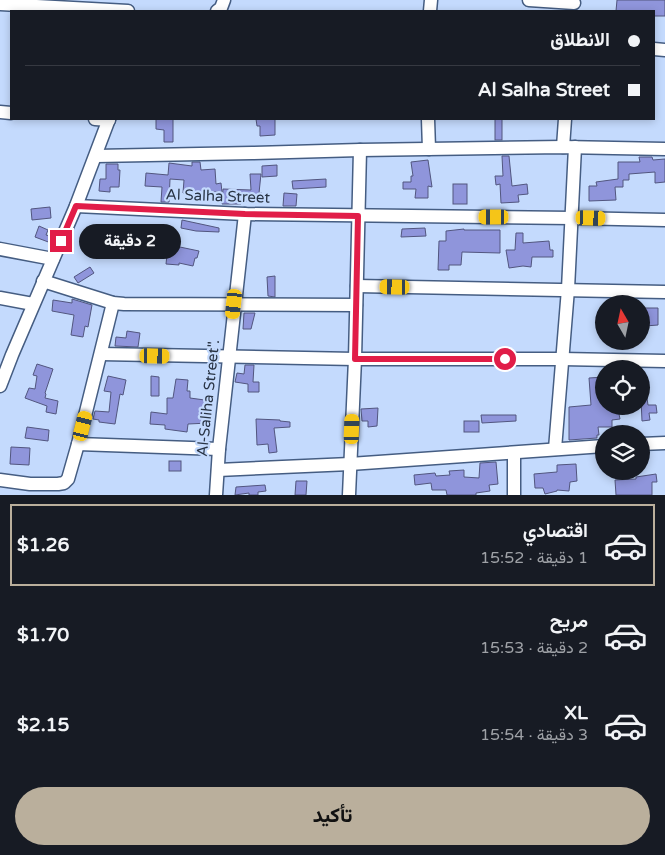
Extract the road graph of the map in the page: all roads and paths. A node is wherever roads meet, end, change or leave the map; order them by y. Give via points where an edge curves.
1 (530, 0) edge
2 (0, 4) edge
3 (574, 5) edge
4 (110, 10) edge
5 (109, 120) edge
6 (428, 120) edge
7 (564, 120) edge
8 (569, 147) junction
9 (429, 149) junction
10 (665, 149) edge
11 (360, 150) junction
12 (96, 156) junction
13 (76, 206) junction
14 (245, 214) junction
15 (358, 216) junction
16 (572, 218) junction
17 (665, 220) edge
18 (0, 249) edge
19 (53, 259) junction
20 (43, 281) junction
21 (356, 286) junction
22 (568, 289) junction
23 (665, 292) edge
24 (0, 298) edge
25 (113, 303) junction
26 (34, 304) junction
27 (234, 304) junction
28 (356, 305) junction
29 (6, 354) edge
30 (101, 354) junction
31 (228, 357) junction
32 (355, 359) junction
33 (562, 359) junction
34 (665, 361) edge
35 (0, 386) edge
36 (665, 443) edge
37 (78, 444) junction
38 (650, 444) edge
39 (595, 447) edge
40 (219, 449) junction
41 (555, 450) junction
42 (514, 453) junction
43 (350, 464) junction
44 (218, 470) junction
45 (0, 480) edge
46 (29, 489) edge
47 (216, 495) edge
48 (349, 495) edge
49 (514, 495) edge

1 - 3 street
2 - 4 street
5 - 12 street
6 - 9 street
7 - 8 street
8 - 9 street
8 - 10 street
8 - 16 street
9 - 11 street
11 - 12 street
11 - 15 street
12 - 13 street
13 - 14 street, Al Salha Street
13 - 19 street
14 - 15 street, Al Salha Street
14 - 27 street, Al-Saliha Street".
15 - 16 street, Al Salha Street
15 - 21 street
16 - 17 street, Al Salha Street
16 - 22 street
18 - 19 street
19 - 20 street
20 - 25 street
20 - 26 street
21 - 22 street
21 - 28 street
22 - 23 street
22 - 33 street
24 - 26 street
25 - 27 street
25 - 30 street
26 - 29 street
27 - 28 street
27 - 31 street, Al-Saliha Street".
28 - 32 street
29 - 35 street
30 - 31 street
30 - 37 street
31 - 32 street
31 - 40 street, Al-Saliha Street".
32 - 33 street
32 - 43 street
33 - 34 street
33 - 41 street
36 - 38 street
37 - 40 street
37 - 46 street via 64,483
39 - 41 street
40 - 44 street, Al-Saliha Street".
41 - 42 street
42 - 43 street
42 - 49 street
43 - 44 street
43 - 48 street
44 - 47 street, Al-Saliha Street".
45 - 46 street

